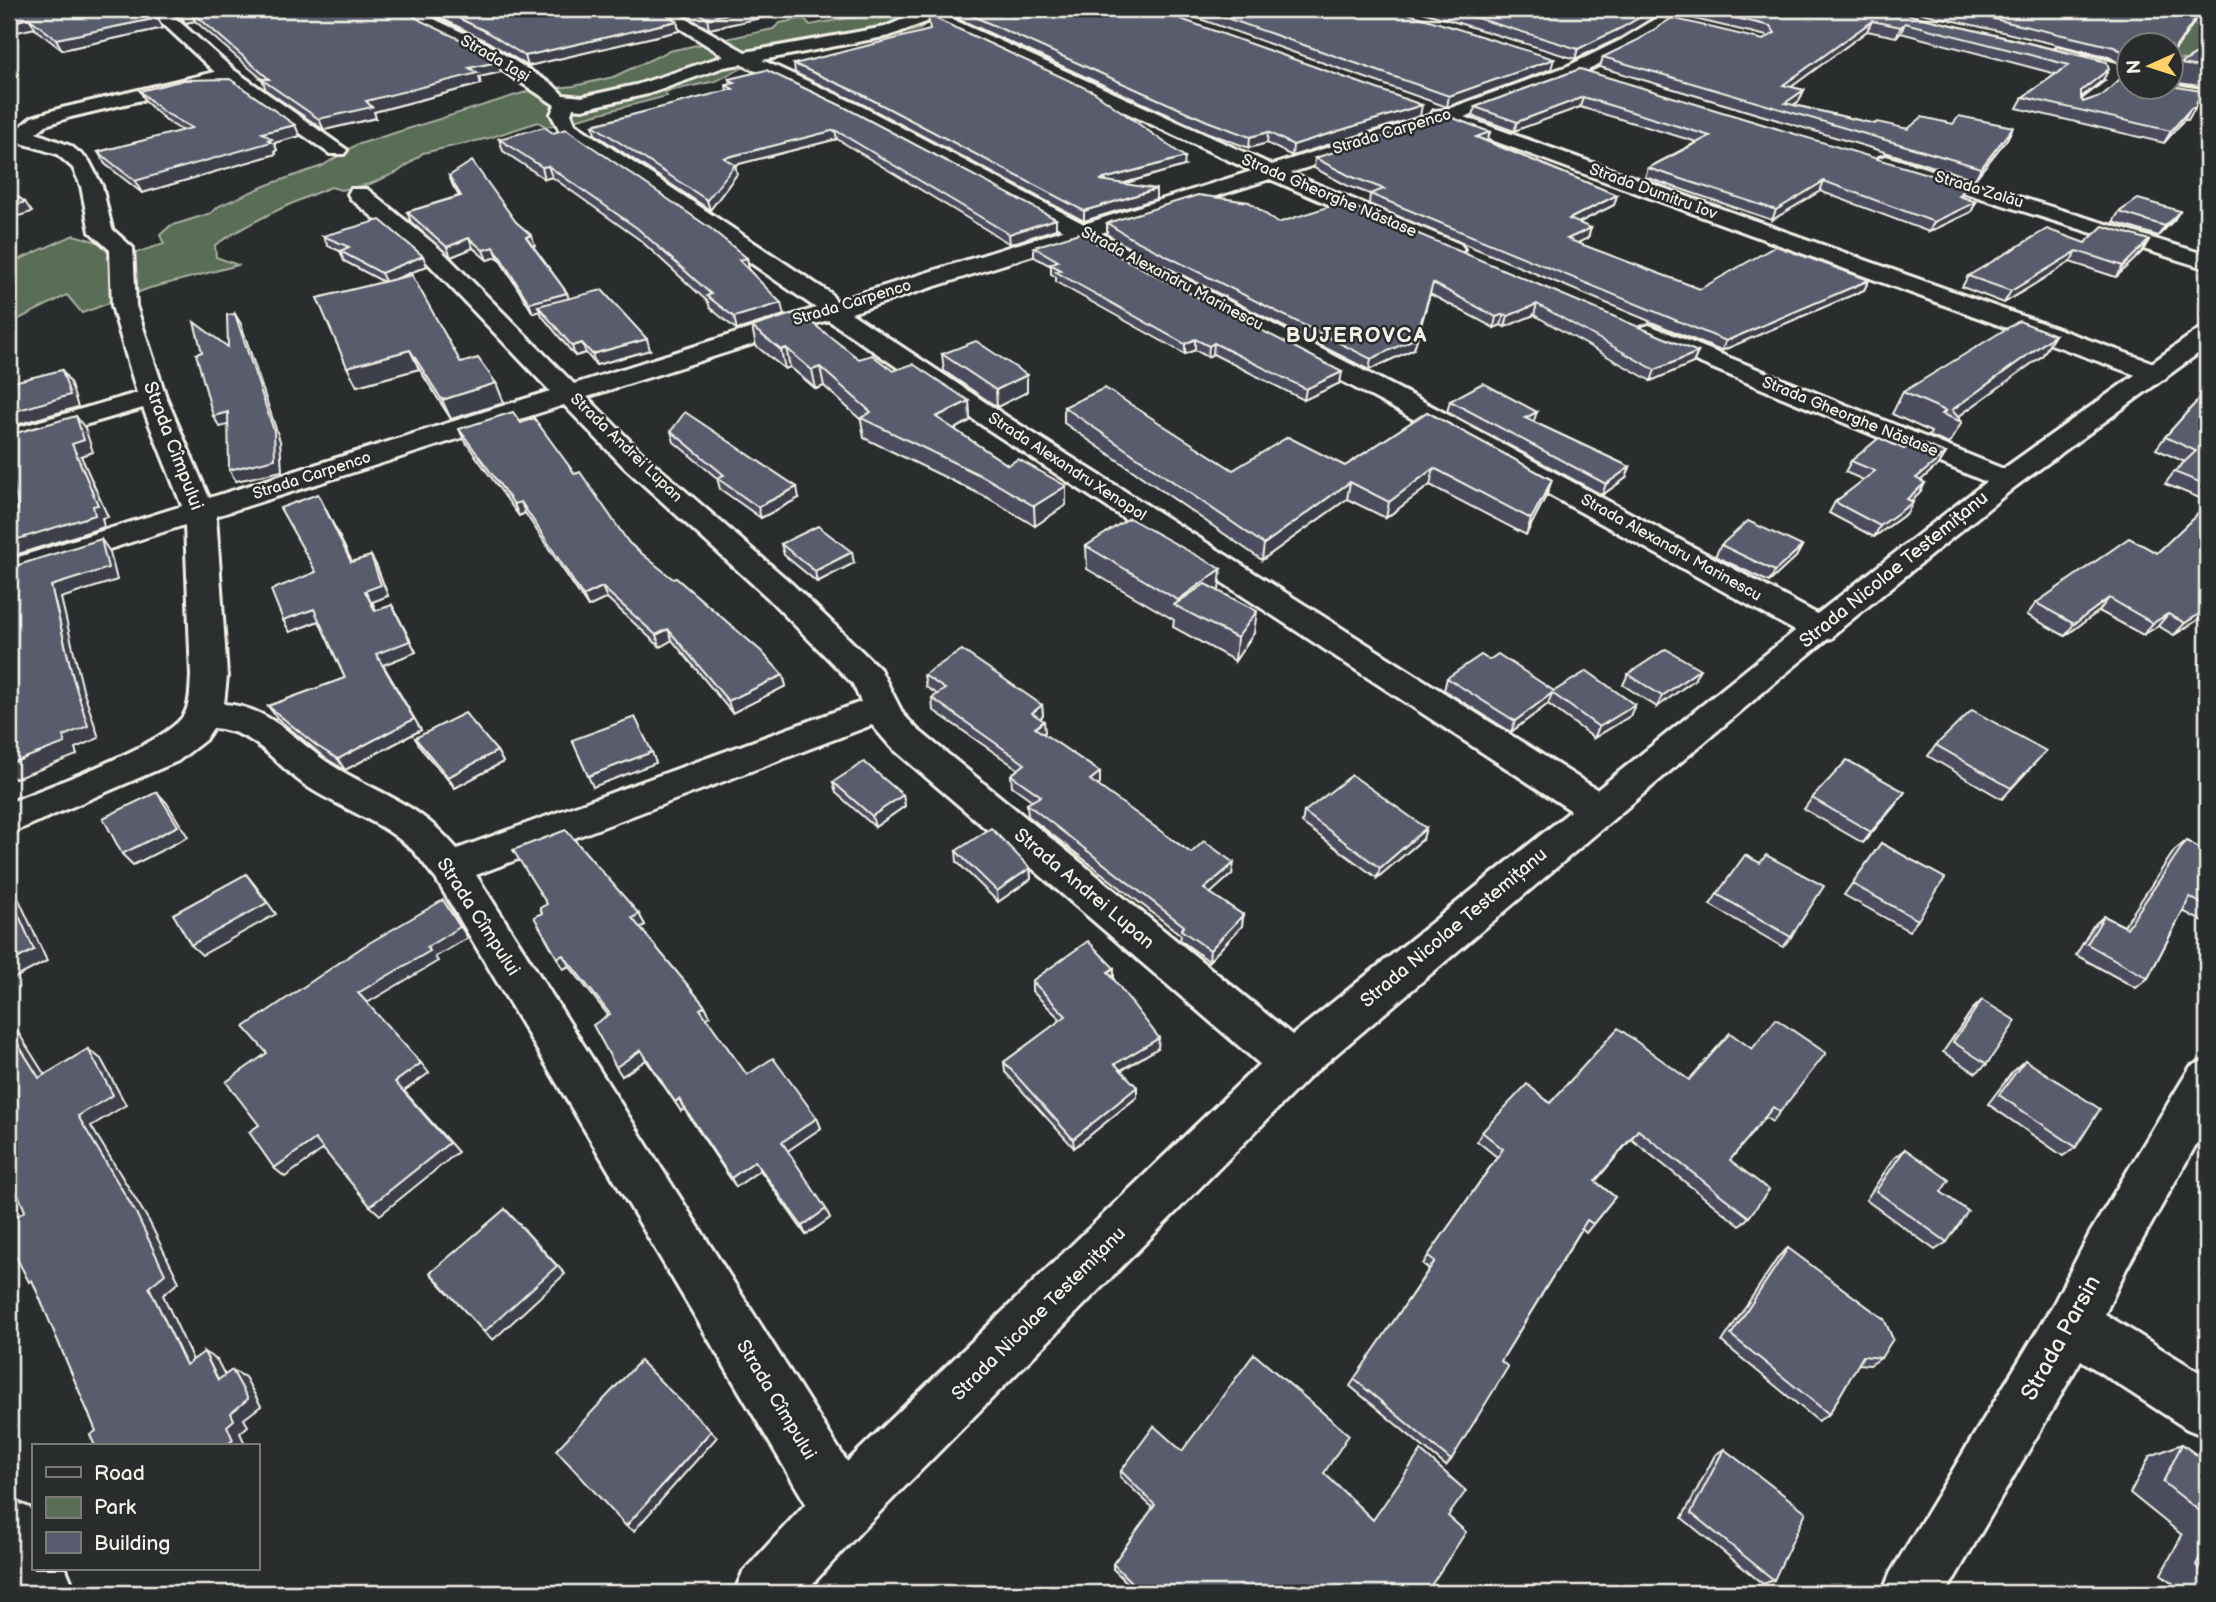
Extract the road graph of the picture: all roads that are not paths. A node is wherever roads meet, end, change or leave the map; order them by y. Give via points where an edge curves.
1 (155, 9) edge
2 (407, 9) edge
3 (657, 9) edge
4 (929, 11) edge
5 (1674, 16) edge
6 (2041, 49) edge
7 (741, 57) junction
8 (1549, 61) edge
9 (2114, 68) edge
10 (1574, 69) junction
11 (228, 75) junction
12 (1601, 77) edge
13 (2114, 85) edge
14 (2184, 92) edge
15 (2207, 96) edge
16 (574, 103) junction
17 (2081, 107) edge
18 (1434, 113) junction
19 (38, 142) junction
20 (337, 150) dead end
21 (9, 152) edge
22 (1867, 156) edge
23 (1268, 171) junction
24 (359, 194) dead end
25 (1081, 231) junction
26 (1472, 257) edge
27 (2207, 262) edge
28 (830, 310) junction
29 (1634, 327) edge
30 (2207, 335) edge
31 (2157, 373) junction
32 (569, 393) junction
33 (152, 397) junction
34 (9, 439) edge
35 (2006, 480) junction
36 (200, 512) junction
37 (9, 571) edge
38 (1820, 630) junction
39 (881, 710) junction
40 (203, 715) junction
41 (1598, 809) junction
42 (9, 819) edge
43 (450, 868) junction
44 (1292, 1063) junction
45 (2207, 1081) edge
46 (2073, 1324) junction
47 (2207, 1409) edge
48 (842, 1508) junction
49 (9, 1529) edge
50 (32, 1569) edge
51 (33, 1570) edge
52 (46, 1593) edge
53 (764, 1593) edge
54 (1912, 1593) edge

1 - 11 street
2 - 16 street, Strada Iași via 481,48 557,100
3 - 7 street, Strada Alexandru Marinescu
4 - 7 street via 900,28
4 - 23 street, Strada Gheorghe Năstase
5 - 10 street, Strada Carpenco
6 - 9 street
7 - 16 street via 699,67 640,90
7 - 25 street, Strada Alexandru Marinescu via 855,110
8 - 10 street
10 - 12 street
10 - 18 street, Strada Carpenco
11 - 19 street via 39,121 25,131
11 - 20 street
13 - 17 lane
14 - 15 street
16 - 28 street, Strada Alexandru Xenopol via 561,114 567,127 821,298
18 - 23 street, Strada Carpenco
18 - 31 street, Strada Dumitru Iov
19 - 21 street
19 - 33 street, Strada Cîmpului via 68,152 83,167 92,184 101,232 121,248 124,306
22 - 27 street, Strada Zalău
23 - 25 street, Strada Carpenco
23 - 26 street, Strada Gheorghe Năstase
24 - 32 street, Strada Andrei Lupan via 432,254
25 - 28 street, Strada Carpenco
25 - 38 street, Strada Alexandru Marinescu
28 - 32 street, Strada Carpenco
28 - 41 street, Strada Alexandru Xenopol via 999,424
29 - 35 street, Strada Gheorghe Năstase
30 - 31 street, Strada Nicolae Testemițanu
31 - 35 street, Strada Nicolae Testemițanu
32 - 36 street, Strada Carpenco
32 - 39 street, Strada Andrei Lupan via 634,461 779,590 867,678
33 - 34 street
33 - 36 street, Strada Cîmpului
35 - 38 street, Strada Nicolae Testemițanu
36 - 37 street, Strada Carpenco
36 - 40 street, Strada Cîmpului via 209,676
38 - 41 street, Strada Nicolae Testemițanu
39 - 43 street
39 - 44 street, Strada Andrei Lupan via 931,762
40 - 42 street via 192,731 165,751
40 - 43 street, Strada Cîmpului via 232,717 265,731 323,778 393,814 423,836
41 - 44 street, Strada Nicolae Testemițanu
43 - 48 street, Strada Cîmpului
44 - 48 street, Strada Nicolae Testemițanu
45 - 46 street, Strada Parsin via 2108,1251
46 - 47 street
46 - 54 street, Strada Parsin
48 - 53 street, Strada Nicolae Testemițanu
49 - 50 street
51 - 52 street

